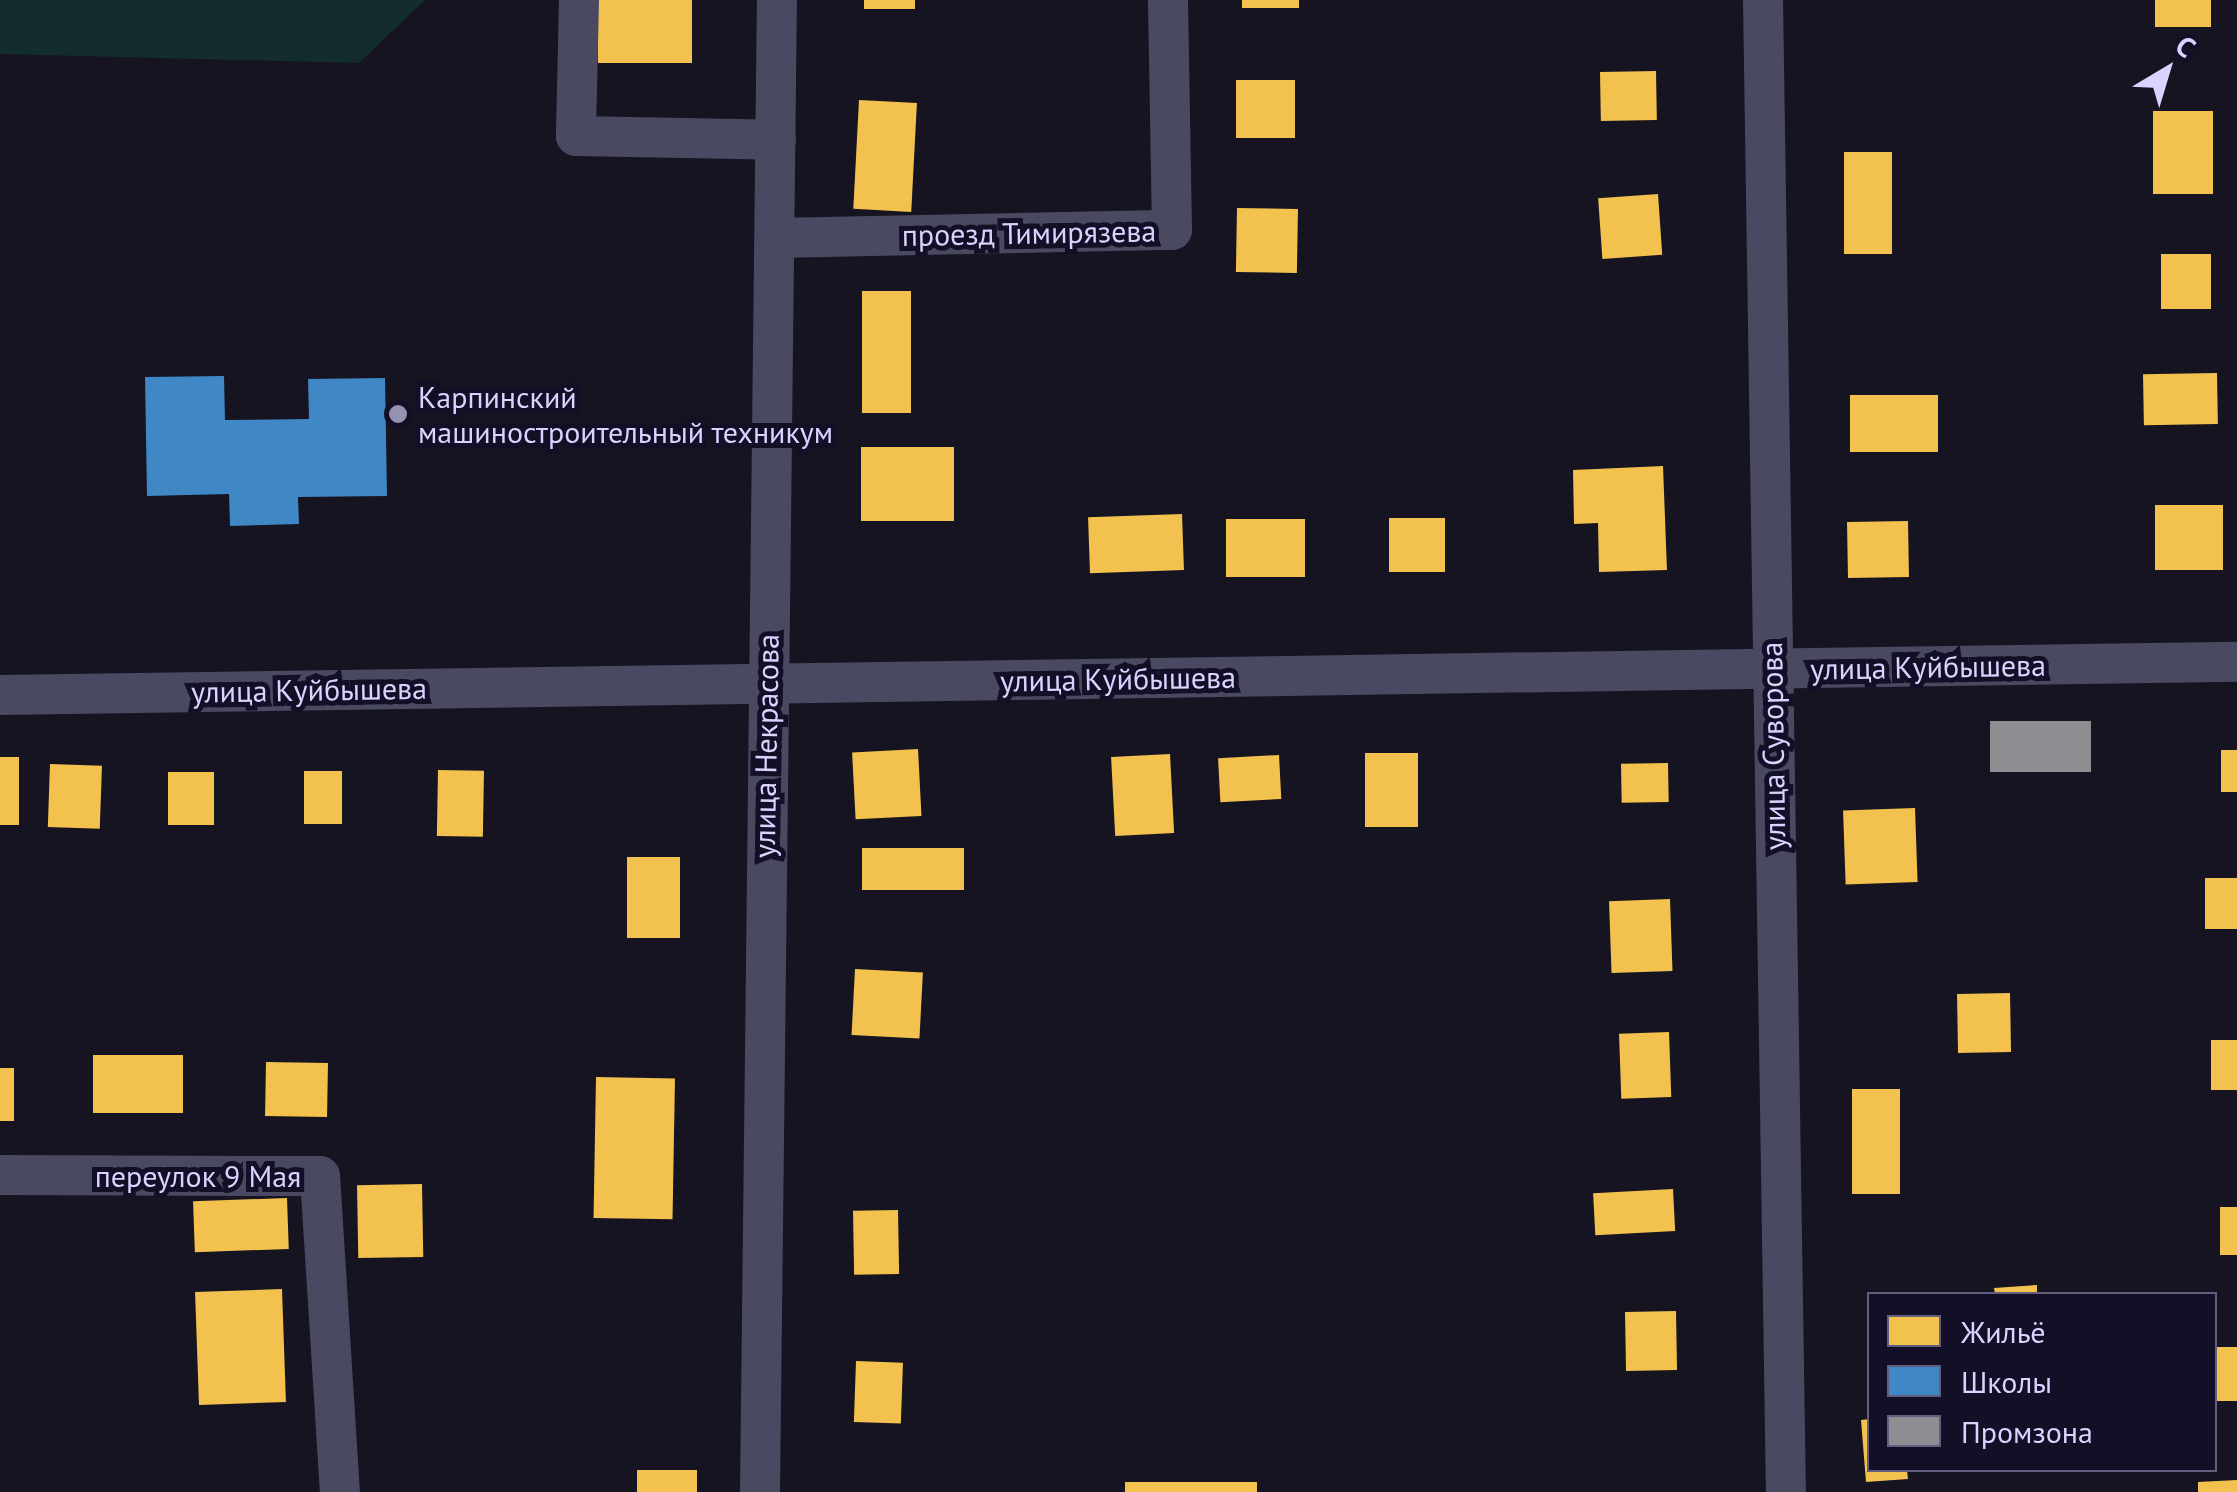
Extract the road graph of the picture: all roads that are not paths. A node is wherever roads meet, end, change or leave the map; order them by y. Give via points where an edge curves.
1 (579, 0) edge
2 (777, 0) edge
3 (1168, 0) edge
4 (1763, 0) edge
5 (776, 140) junction
6 (776, 238) junction
7 (2237, 662) edge
8 (1772, 669) junction
9 (766, 683) junction
10 (0, 695) edge
11 (0, 1175) edge
12 (340, 1492) edge
13 (760, 1492) edge
14 (1786, 1492) edge

1 - 5 street via 576,136
2 - 5 street, улица Некрасова
3 - 6 street, проезд Тимирязева via 1172,230
4 - 8 street, улица Суворова
5 - 6 street, улица Некрасова
6 - 9 street, улица Некрасова
7 - 8 street, улица Куйбышева
8 - 9 street, улица Куйбышева
8 - 14 street, улица Суворова
9 - 10 street, улица Куйбышева
9 - 13 street, улица Некрасова
11 - 12 street, переулок 9 Мая via 320,1176

